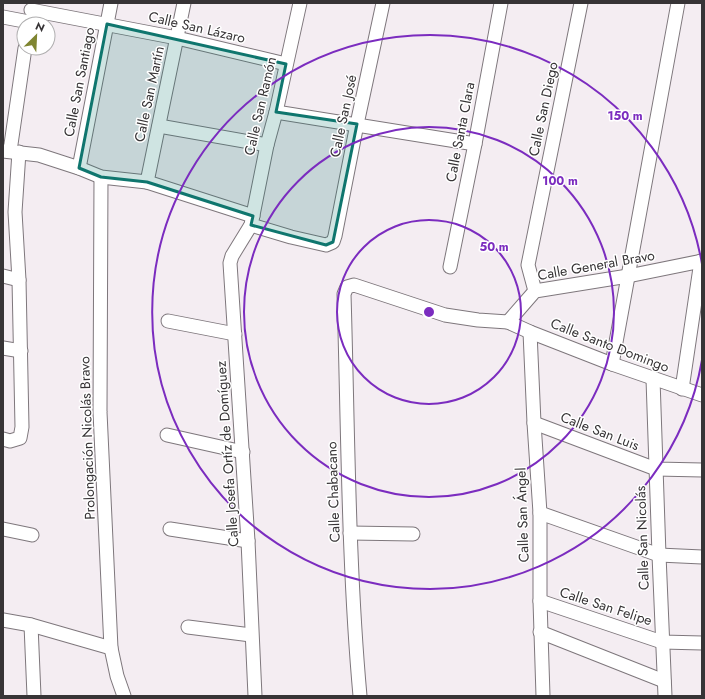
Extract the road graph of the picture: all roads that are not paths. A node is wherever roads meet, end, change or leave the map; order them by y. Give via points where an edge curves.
1 (111, 3) edge
2 (184, 3) edge
3 (300, 3) edge
4 (383, 3) edge
5 (501, 3) edge
6 (581, 3) edge
7 (678, 3) edge
8 (30, 15) edge
9 (3, 17) edge
10 (107, 24) junction
11 (177, 38) junction
12 (24, 56) edge
13 (286, 64) junction
14 (276, 112) junction
15 (357, 124) junction
16 (159, 126) junction
17 (475, 144) junction
18 (267, 145) junction
19 (10, 151) edge
20 (80, 168) junction
21 (101, 177) junction
22 (148, 182) junction
23 (252, 220) junction
24 (701, 261) edge
25 (450, 267) dead end
26 (3, 276) edge
27 (628, 276) junction
28 (19, 280) junction
29 (535, 291) junction
30 (168, 321) dead end
31 (508, 322) junction
32 (530, 332) junction
33 (235, 334) junction
34 (3, 348) edge
35 (21, 351) junction
36 (612, 364) junction
37 (653, 379) junction
38 (682, 389) junction
39 (702, 395) edge
40 (534, 423) junction
41 (166, 435) dead end
42 (3, 439) edge
43 (243, 452) junction
44 (656, 469) junction
45 (702, 470) edge
46 (540, 513) junction
47 (3, 529) edge
48 (170, 529) dead end
49 (350, 533) junction
50 (413, 534) dead end
51 (32, 535) dead end
52 (248, 541) junction
53 (658, 555) junction
54 (702, 557) edge
55 (540, 601) junction
56 (3, 620) edge
57 (31, 625) junction
58 (188, 627) dead end
59 (540, 632) junction
60 (251, 635) junction
61 (662, 642) junction
62 (702, 643) edge
63 (112, 648) junction
64 (664, 681) junction
65 (34, 696) edge
66 (124, 696) edge
67 (255, 696) edge
68 (360, 696) edge
69 (543, 696) edge
70 (665, 696) edge

1 - 10 street, Calle San Santiago
2 - 11 street, Calle San Martín
3 - 13 street, Calle San Ramón
4 - 15 street, Calle San José
5 - 17 street, Calle Santa Clara
6 - 29 street, Calle San Diego via 528,265
7 - 27 street
8 - 9 street, Calle San Lázaro
8 - 10 street, Calle San Lázaro
10 - 11 street, Calle San Lázaro
10 - 20 street, Calle San Santiago
11 - 13 street, Calle San Lázaro
11 - 16 street, Calle San Martín
12 - 19 street
13 - 14 street, Calle San Ramón
14 - 15 street
14 - 18 street, Calle San Ramón
15 - 17 street
15 - 23 street, Calle San José via 333,242 326,245 291,237
16 - 18 street
16 - 22 street, Calle San Martín
17 - 25 street, Calle Santa Clara
18 - 23 street, Calle San Ramón
19 - 20 street via 39,155
19 - 28 street
20 - 21 street
21 - 22 street
21 - 63 street, Prolongación Nicolás Bravo via 100,412
22 - 23 street
23 - 33 street, Calle Josefa Ortíz de Domíguez via 230,263
24 - 27 street, Calle General Bravo
24 - 38 street
26 - 28 street
27 - 29 street, Calle General Bravo
27 - 36 street
28 - 35 street
29 - 31 street, Calle General Bravo
30 - 33 street
31 - 32 street, Calle Santo Domingo
31 - 49 street, Calle Chabacano via 446,315 354,285 346,287 344,294
32 - 36 street, Calle Santo Domingo
32 - 40 street, Calle San Ángel
33 - 43 street, Calle Josefa Ortíz de Domíguez
34 - 35 street
35 - 42 street via 20,438 10,441
36 - 37 street, Calle Santo Domingo
37 - 38 street, Calle Santo Domingo
37 - 44 street, Calle San Nicolás
38 - 39 street, Calle Santo Domingo
40 - 44 street, Calle San Luis
40 - 46 street, Calle San Ángel
41 - 43 street
43 - 52 street, Calle Josefa Ortíz de Domíguez
44 - 45 street, Calle San Luis
44 - 53 street, Calle San Nicolás
46 - 53 street
46 - 55 street, Calle San Ángel
47 - 51 street
48 - 52 street
49 - 50 street
49 - 68 street, Calle Chabacano
52 - 60 street, Calle Josefa Ortíz de Domíguez
53 - 54 street
53 - 61 street, Calle San Nicolás
55 - 59 street, Calle San Ángel
55 - 61 street, Calle San Felipe
56 - 57 street
57 - 63 street
57 - 65 street
58 - 60 street
59 - 64 street
59 - 69 street, Calle San Ángel
60 - 67 street, Calle Josefa Ortíz de Domíguez
61 - 62 street, Calle San Felipe
61 - 64 street, Calle San Nicolás
63 - 66 street, Prolongación Nicolás Bravo
64 - 70 street, Calle San Nicolás

